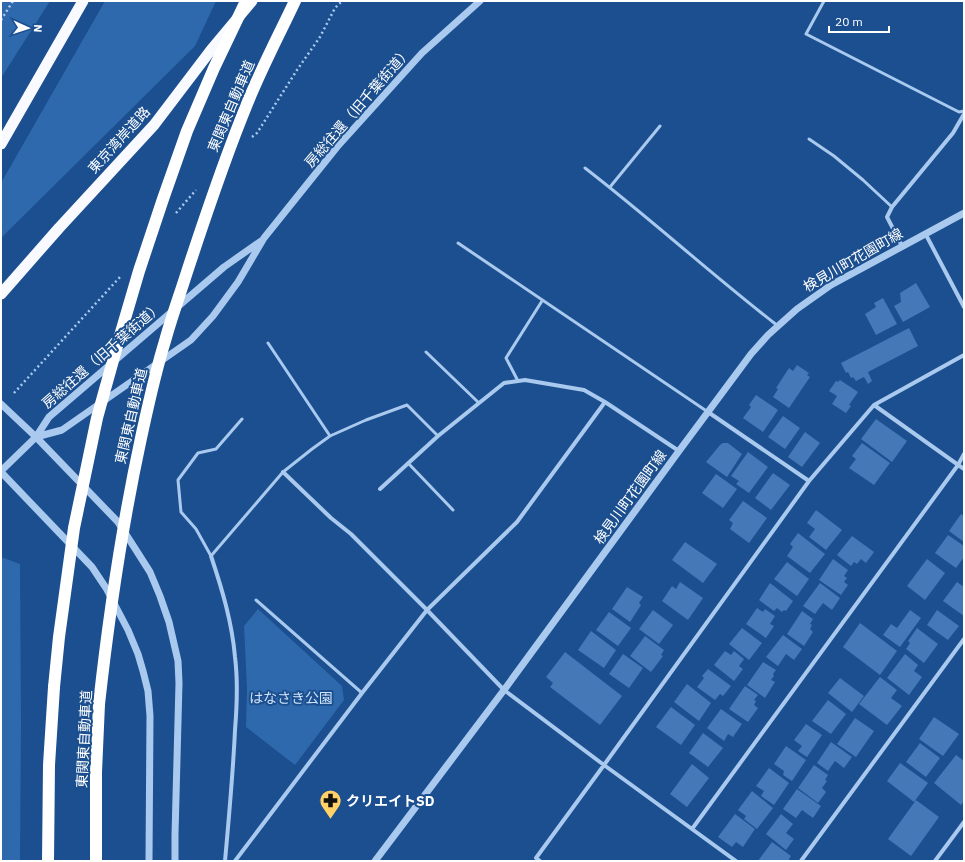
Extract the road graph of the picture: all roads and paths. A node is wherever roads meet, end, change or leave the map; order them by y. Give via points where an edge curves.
1 (13, 1) edge
2 (83, 1) edge
3 (246, 1) edge
4 (252, 1) edge
5 (295, 1) edge
6 (342, 1) edge
7 (480, 1) edge
8 (824, 1) edge
9 (1, 20) edge
10 (964, 111) edge
11 (964, 114) edge
12 (660, 126) dead end
13 (252, 138) dead end
14 (810, 139) dead end
15 (1, 144) edge
16 (586, 168) dead end
17 (610, 187) junction
18 (198, 188) dead end
19 (892, 207) junction
20 (964, 213) edge
21 (172, 217) dead end
22 (925, 234) junction
23 (264, 238) junction
24 (458, 243) dead end
25 (902, 246) junction
26 (122, 274) dead end
27 (1, 294) edge
28 (542, 300) junction
29 (964, 307) edge
30 (778, 326) junction
31 (268, 343) dead end
32 (426, 352) dead end
33 (964, 355) edge
34 (518, 381) junction
35 (14, 393) dead end
36 (605, 402) junction
37 (479, 403) junction
38 (1, 404) edge
39 (874, 405) junction
40 (708, 412) junction
41 (242, 419) dead end
42 (330, 436) junction
43 (438, 436) junction
44 (36, 437) junction
45 (679, 451) junction
46 (964, 454) edge
47 (408, 463) junction
48 (958, 465) junction
49 (964, 470) edge
50 (1, 472) edge
51 (283, 472) junction
52 (809, 481) junction
53 (380, 489) dead end
54 (454, 510) dead end
55 (211, 556) junction
56 (256, 600) dead end
57 (428, 610) junction
58 (964, 639) edge
59 (504, 690) junction
60 (362, 693) junction
61 (604, 765) junction
62 (964, 822) edge
63 (692, 829) junction
64 (48, 861) edge
65 (96, 861) edge
66 (149, 861) edge
67 (175, 861) edge
68 (225, 861) edge
69 (235, 861) edge
70 (375, 861) edge
71 (540, 861) edge
72 (736, 861) edge
73 (801, 861) edge
74 (936, 861) edge

1 - 9 path
2 - 15 highway
3 - 64 highway, bridge via 187,131 139,271 97,418 74,528 59,636 49,765
4 - 27 highway, 東京湾岸道路 via 154,125
5 - 65 highway, 東関東自動車道, bridge via 247,103 222,168 164,342 148,407 122,536 105,651 99,704 96,772
6 - 13 path via 335,8 320,37
7 - 23 street, 房総往還（旧千葉街道） via 417,59 337,147
8 - 10 lane via 806,34 960,112
11 - 19 street via 953,133
12 - 17 lane
14 - 19 lane via 863,180
16 - 17 lane
17 - 30 lane
18 - 21 path
19 - 25 street via 887,217
20 - 22 street, 検見川町花園町線
22 - 25 street, 検見川町花園町線
22 - 29 street
23 - 44 street, 房総往還（旧千葉街道） via 224,268 48,417
23 - 44 street, 房総往還（旧千葉街道） via 238,282 191,340 62,430
24 - 28 lane
25 - 30 street, 検見川町花園町線 via 831,285
26 - 35 path
28 - 34 lane via 506,358
28 - 40 lane
30 - 40 street, 検見川町花園町線 via 751,354
31 - 42 lane
32 - 37 lane
33 - 39 street
34 - 36 street via 584,390
34 - 37 street via 504,383
36 - 45 street
36 - 57 street via 517,522
37 - 43 street
38 - 44 street
39 - 48 street
39 - 52 street
40 - 45 street, 検見川町花園町線
40 - 52 street
41 - 55 lane via 216,449 198,453 178,480 181,512 196,529
42 - 43 lane via 407,405
42 - 51 lane
43 - 47 street
44 - 50 street
44 - 67 street via 118,522 150,572 169,622 178,661 179,683
45 - 59 street, 検見川町花園町線
46 - 48 street
47 - 53 street
47 - 54 lane
48 - 49 street
48 - 63 street
50 - 66 street via 92,567 106,588 138,654 148,691 149,709
51 - 55 lane
51 - 57 street via 331,518 352,534
52 - 61 street
55 - 68 street via 230,622 237,694
56 - 60 lane
57 - 59 street
57 - 60 street
58 - 73 street
59 - 61 street
59 - 70 street, 検見川町花園町線
60 - 69 street
61 - 63 street
61 - 71 street via 536,858
62 - 74 street
63 - 72 street

